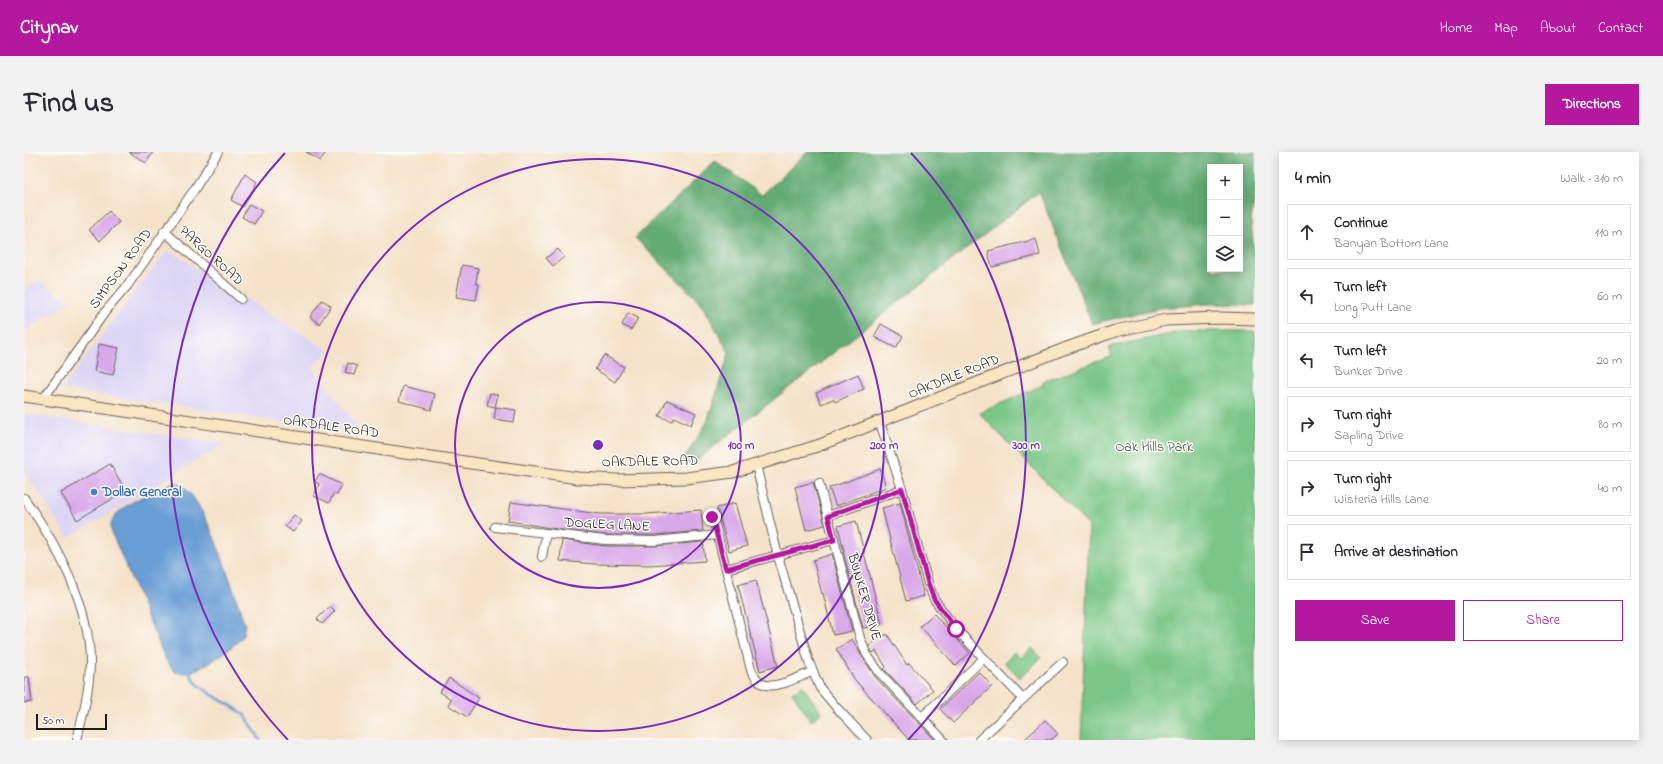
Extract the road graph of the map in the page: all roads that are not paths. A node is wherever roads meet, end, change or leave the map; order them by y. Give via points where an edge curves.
1 (218, 152) edge
2 (164, 231) junction
3 (240, 299) dead end
4 (1255, 319) edge
5 (24, 396) edge
6 (43, 399) junction
7 (880, 423) junction
8 (756, 466) junction
9 (819, 482) dead end
10 (902, 489) junction
11 (24, 498) edge
12 (828, 516) junction
13 (712, 517) dead end
14 (495, 527) dead end
15 (546, 534) junction
16 (717, 535) junction
17 (834, 540) junction
18 (778, 556) junction
19 (542, 557) dead end
20 (726, 569) junction
21 (984, 658) junction
22 (1063, 662) dead end
23 (813, 671) junction
24 (1023, 699) junction
25 (922, 717) junction
26 (77, 740) edge
27 (867, 740) edge
28 (943, 740) edge
29 (979, 740) edge

1 - 2 street, SIMPSON ROAD
2 - 3 street, PARGO ROAD
2 - 6 street, SIMPSON ROAD via 128,285 105,312
4 - 7 main road, OAKDALE ROAD via 1166,320 1115,331
5 - 6 main road, OAKDALE ROAD
6 - 8 main road, OAKDALE ROAD via 578,478 686,478 733,472
7 - 8 main road, OAKDALE ROAD
7 - 10 street
8 - 18 street
9 - 12 street, BUNKER DRIVE
10 - 12 street
10 - 21 street via 934,599 956,629
11 - 26 street via 62,561 88,633 88,690
12 - 17 street, BUNKER DRIVE
13 - 16 street
14 - 15 street, DOGLEG LANE
15 - 16 street, DOGLEG LANE via 605,540 655,541
15 - 19 street
16 - 20 street
17 - 18 street
17 - 25 street, BUNKER DRIVE via 860,638 867,655 880,673
18 - 20 street
18 - 23 street
20 - 23 street via 751,670 756,679 770,686 800,678
21 - 24 street
21 - 25 street
22 - 24 street
23 - 27 street via 820,688
24 - 29 street
25 - 28 street, BUNKER DRIVE

